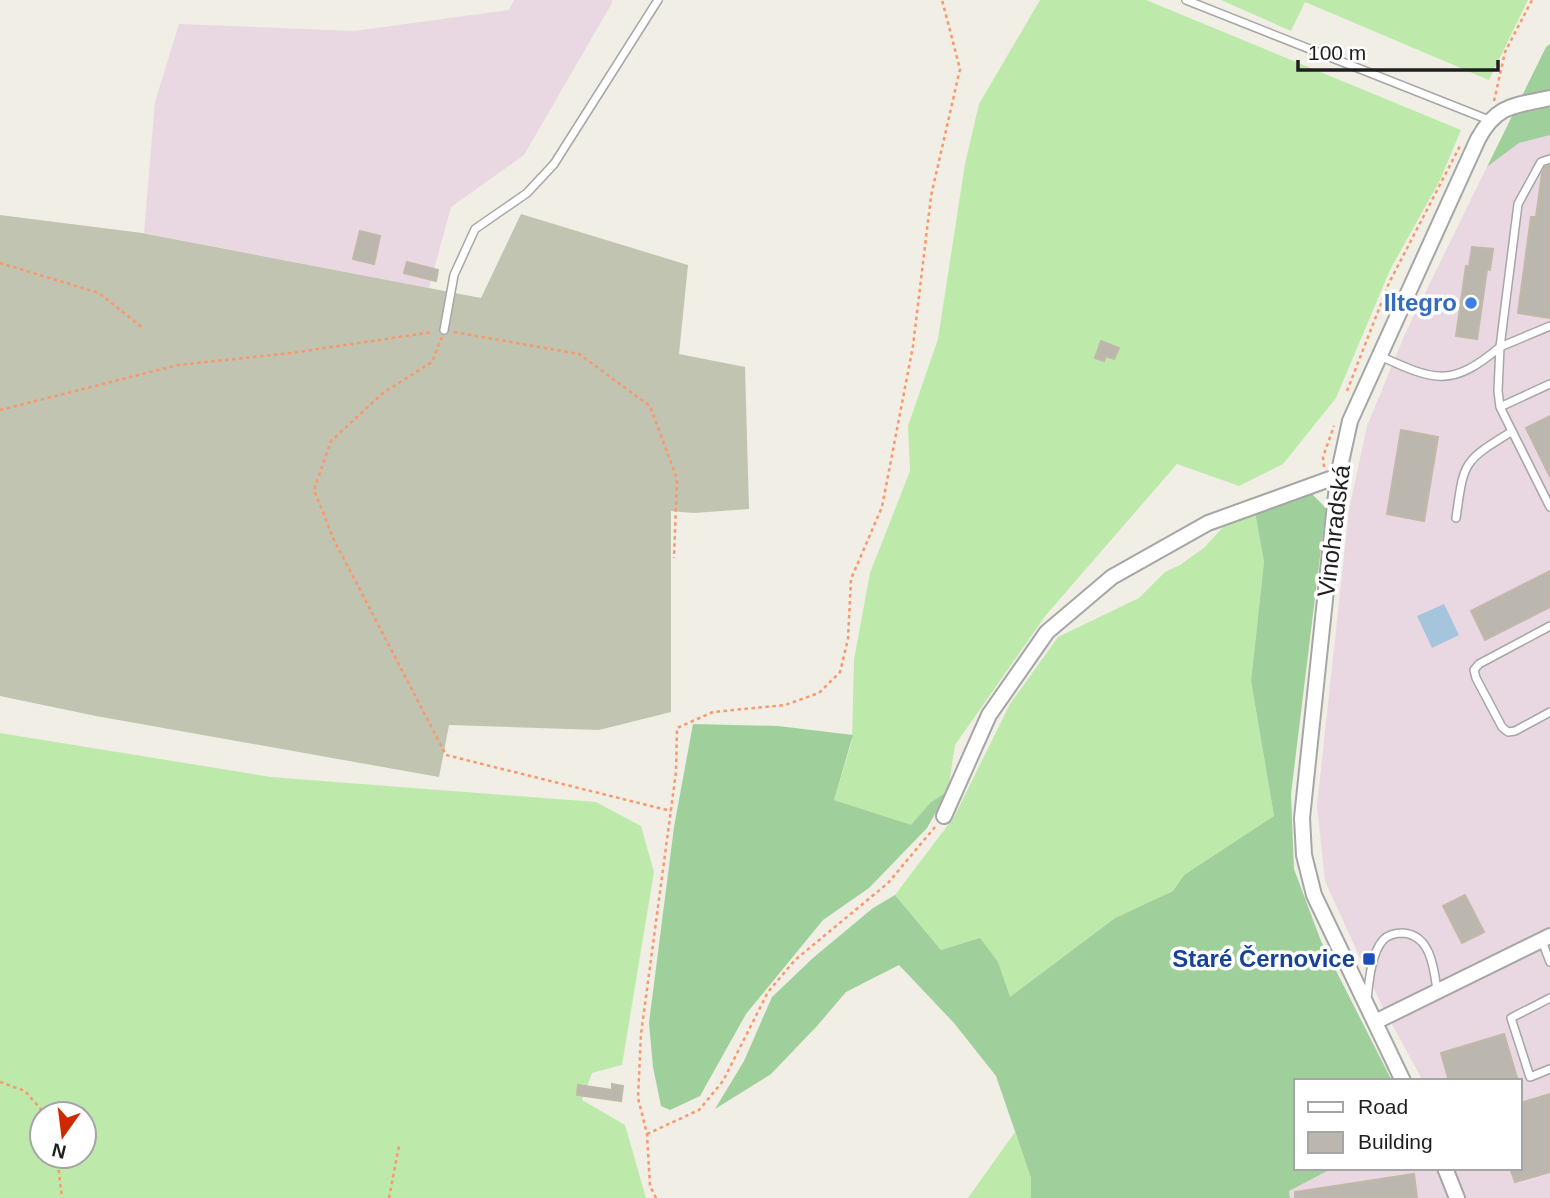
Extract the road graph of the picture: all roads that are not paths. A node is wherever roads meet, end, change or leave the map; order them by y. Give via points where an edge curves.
1 (657, 0) edge
2 (1186, 0) edge
3 (1550, 98) edge
4 (1489, 120) junction
5 (1550, 159) edge
6 (1550, 326) edge
7 (444, 330) road end
8 (1500, 347) junction
9 (1380, 355) junction
10 (1550, 384) edge
11 (1500, 407) junction
12 (1511, 432) junction
13 (1338, 476) junction
14 (1550, 507) edge
15 (1455, 518) dead end
16 (1550, 626) edge
17 (1550, 712) edge
18 (944, 816) road end
19 (1546, 938) edge
20 (1550, 962) edge
21 (1437, 990) junction
22 (1550, 998) edge
23 (1367, 1005) junction
24 (1375, 1022) junction
25 (1550, 1069) edge
26 (1402, 1079) edge
27 (1446, 1170) edge
28 (1457, 1198) edge

1 - 7 lane via 554,164 527,193 475,229 454,275
2 - 4 lane
3 - 4 street via 1504,109
4 - 9 street, Vinohradská
5 - 8 lane via 1541,162 1518,204
6 - 8 lane
8 - 9 lane via 1470,370 1451,376 1421,373
8 - 11 lane
9 - 13 street, Vinohradská via 1350,421
10 - 11 lane
11 - 12 lane
12 - 14 lane
12 - 15 lane via 1467,465
13 - 18 street via 1208,523 1112,577 1047,632 989,715
13 - 23 street, Vinohradská via 1302,818 1314,895
16 - 17 lane via 1474,670 1505,730 1514,731
19 - 20 lane
19 - 21 street
21 - 23 lane via 1427,947 1411,934 1392,934 1378,949
21 - 24 street
22 - 25 lane via 1511,1018 1530,1077
23 - 24 street, Vinohradská
24 - 26 street, Vinohradská
27 - 28 street

